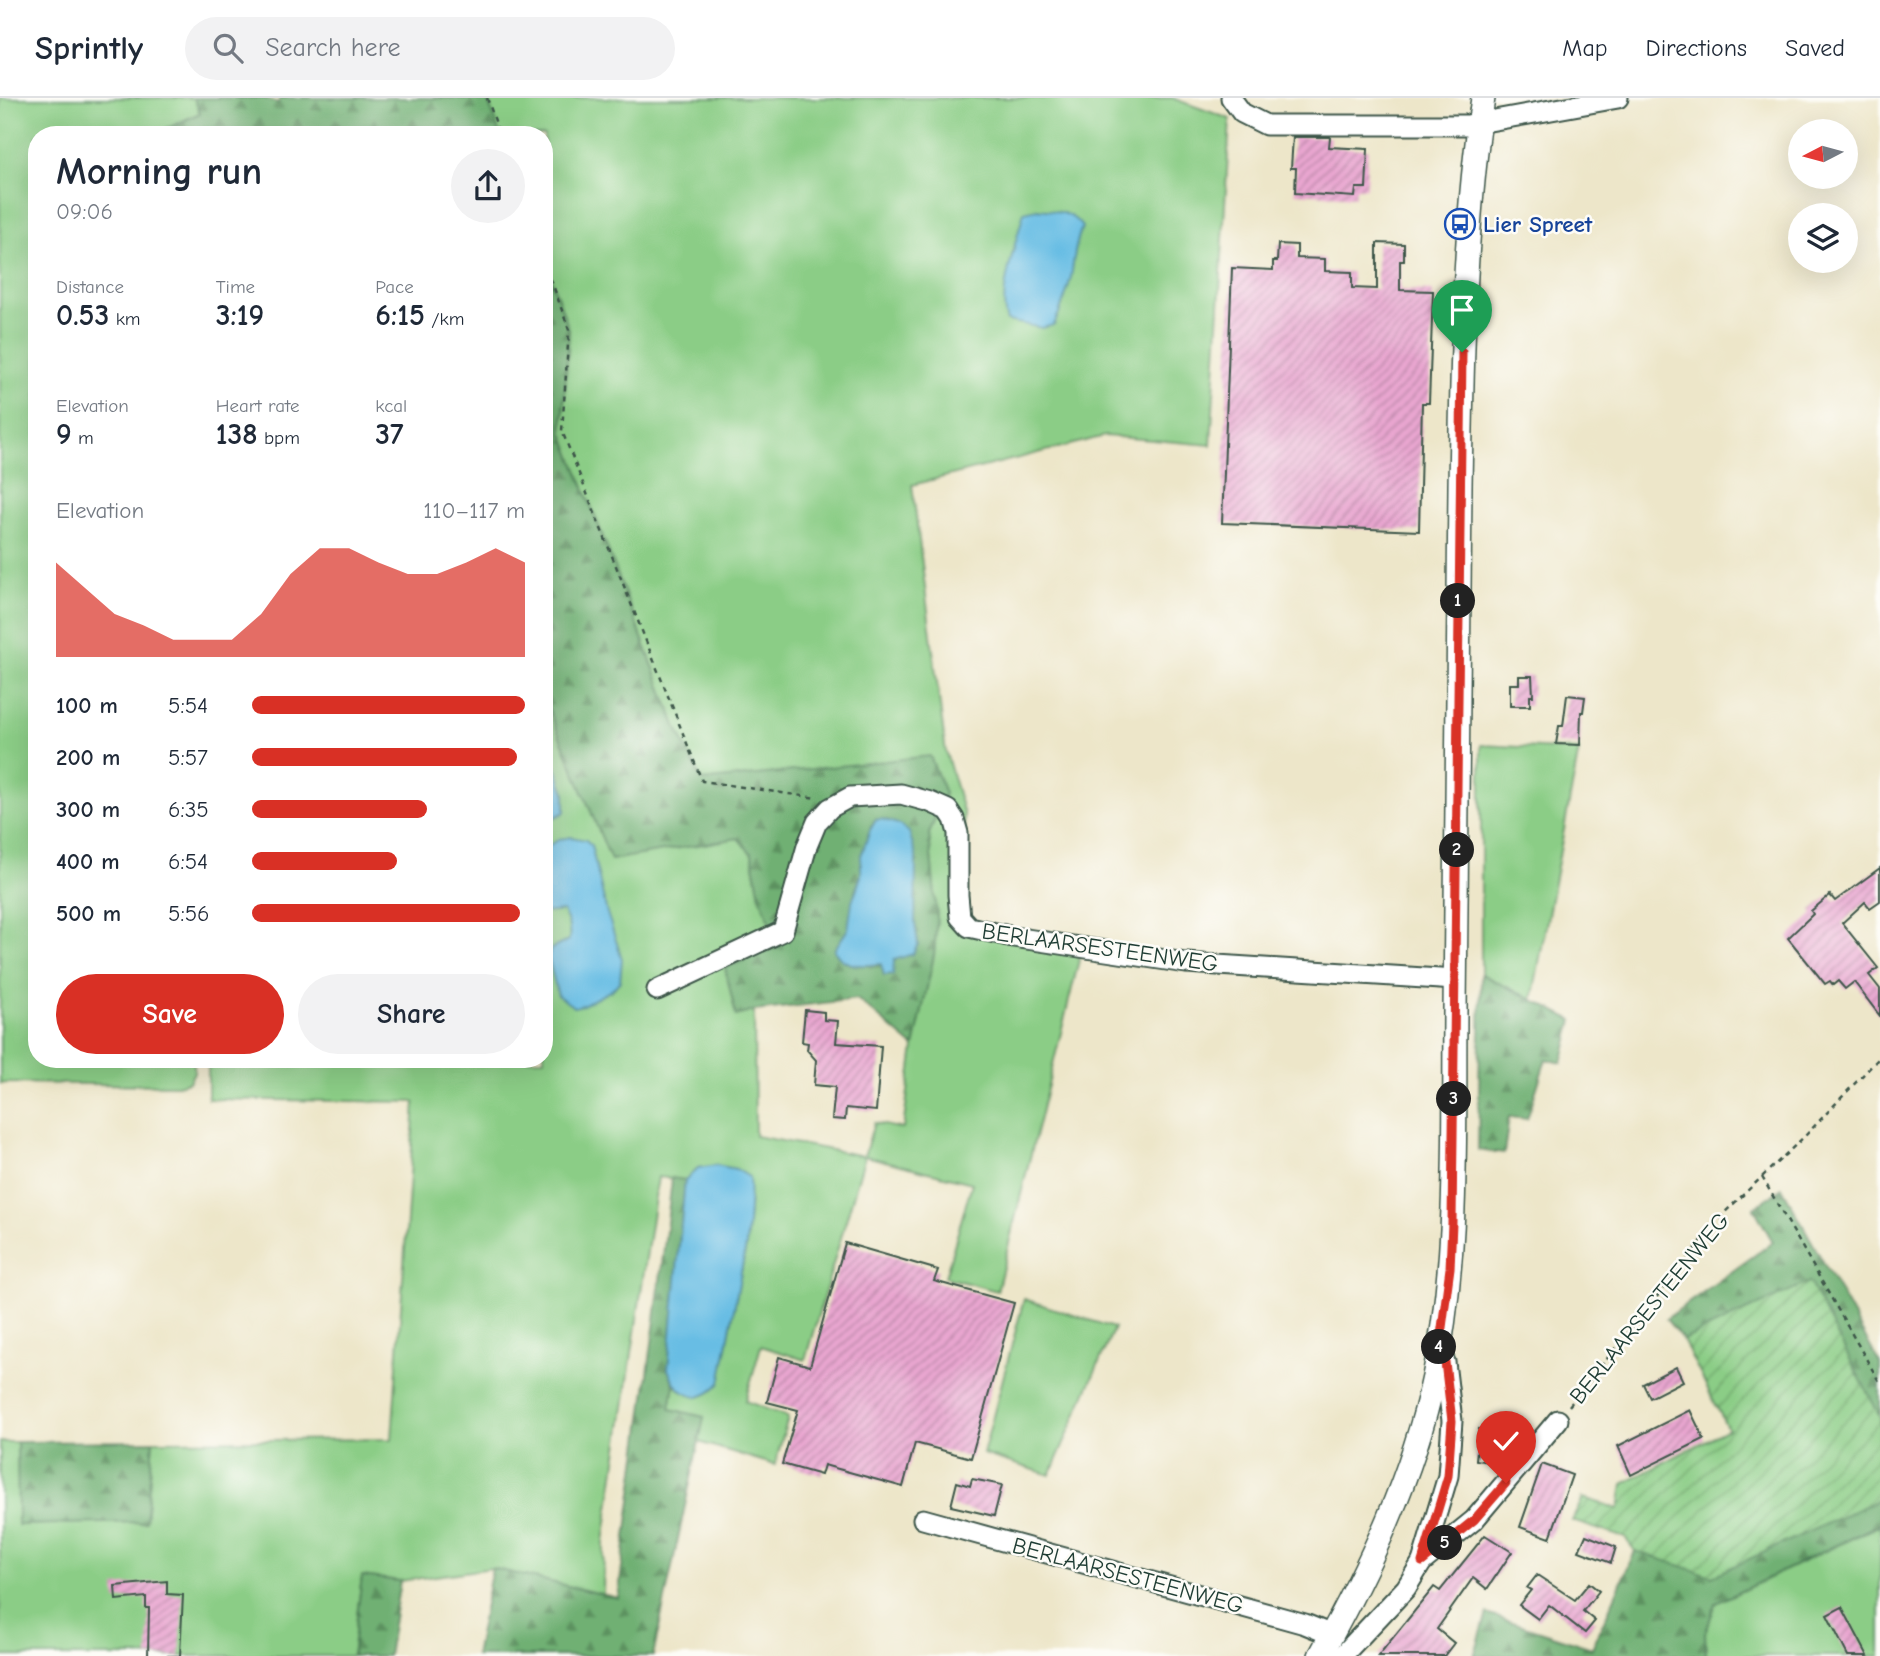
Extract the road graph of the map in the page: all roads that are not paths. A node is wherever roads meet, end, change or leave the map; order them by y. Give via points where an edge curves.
1 (1231, 98) edge
2 (1483, 98) edge
3 (1618, 98) edge
4 (1479, 123) junction
5 (1456, 980) junction
6 (657, 990) dead end
7 (1439, 1350) junction
8 (1558, 1420) road end
9 (923, 1519) dead end
10 (1422, 1562) junction
11 (1332, 1635) junction
12 (1320, 1656) edge
13 (1342, 1656) edge

1 - 4 street via 1242,113 1266,125
2 - 4 street, BERLAARSESTEENWEG
3 - 4 street
4 - 5 street, BERLAARSESTEENWEG via 1462,352
5 - 6 street, BERLAARSESTEENWEG via 1186,963 969,927 960,917 954,818 948,810 901,794 850,797 830,808 817,822 807,846 783,931
5 - 7 street, BERLAARSESTEENWEG via 1451,1256
7 - 10 street, BERLAARSESTEENWEG via 1445,1362 1452,1421 1448,1476
7 - 11 street, BERLAARSESTEENWEG via 1392,1513
8 - 10 street, BERLAARSESTEENWEG via 1474,1520
9 - 11 street, BERLAARSESTEENWEG
10 - 13 street, BERLAARSESTEENWEG via 1406,1588
11 - 12 street, BERLAARSESTEENWEG

